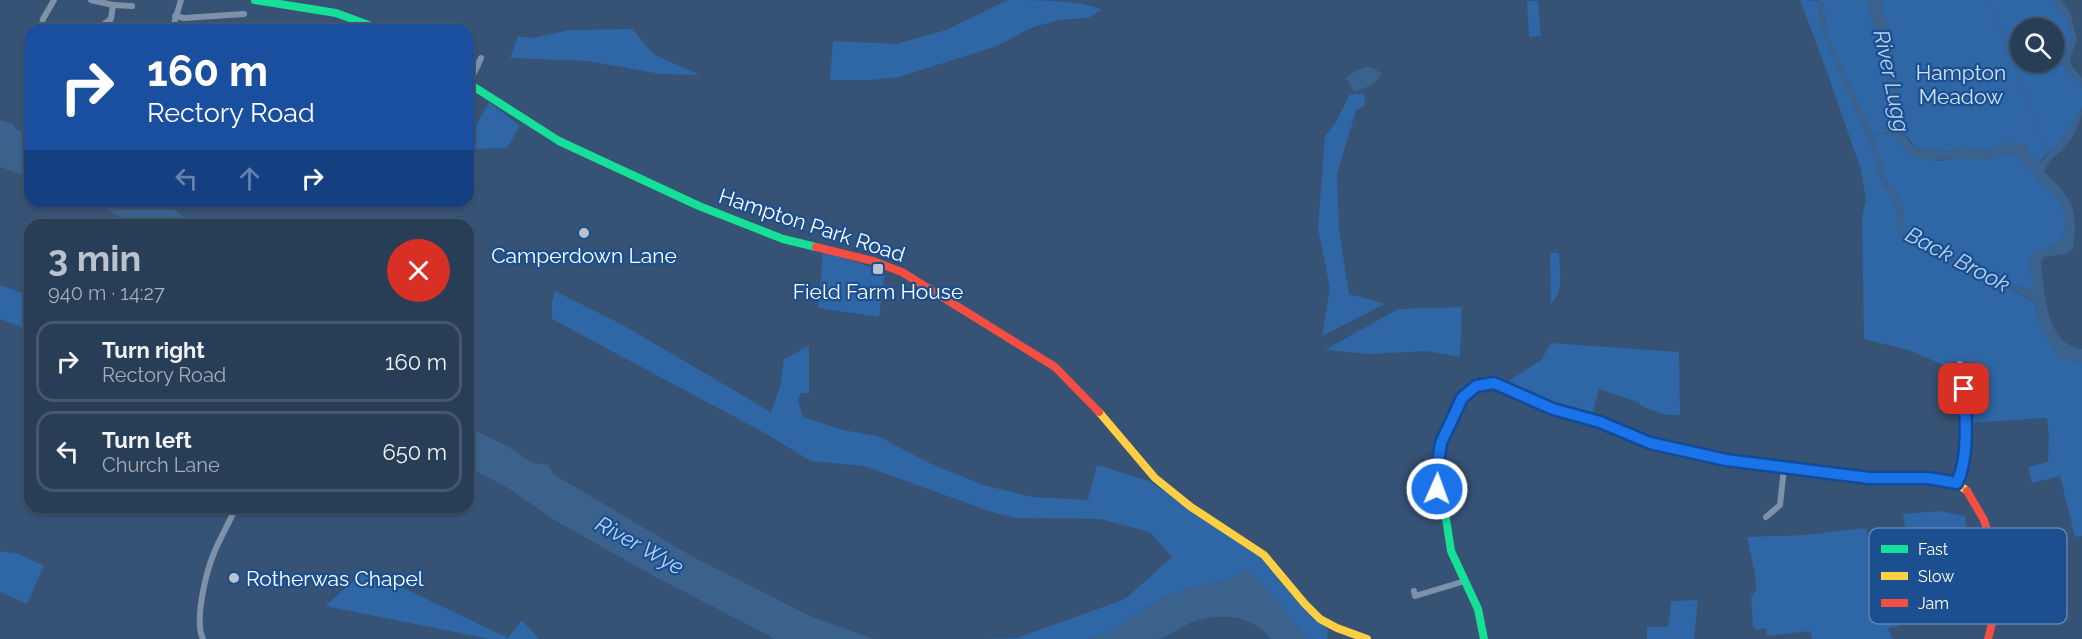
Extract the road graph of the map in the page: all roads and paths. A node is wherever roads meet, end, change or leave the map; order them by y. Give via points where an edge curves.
1 (54, 0) edge
2 (91, 0) edge
3 (181, 0) edge
4 (255, 0) edge
5 (307, 4) edge
6 (113, 5) junction
7 (132, 6) dead end
8 (244, 14) dead end
9 (175, 16) junction
10 (42, 24) edge
11 (105, 24) edge
12 (173, 24) edge
13 (369, 24) edge
14 (482, 58) dead end
15 (474, 63) edge
16 (478, 65) junction
17 (474, 72) edge
18 (474, 87) edge
19 (1960, 364) dead end
20 (1784, 468) junction
21 (1957, 483) junction
22 (233, 513) edge
23 (1766, 517) dead end
24 (1986, 528) edge
25 (1465, 581) junction
26 (1415, 596) dead end
27 (1992, 624) edge
28 (203, 639) edge
29 (1367, 639) edge
30 (1484, 639) edge
31 (1988, 639) edge

1 - 10 street
2 - 6 street
3 - 9 street
4 - 5 main road
5 - 13 main road
6 - 7 street
6 - 11 street via 111,20
8 - 9 street
9 - 12 street
14 - 16 street
15 - 16 street
16 - 17 street
18 - 29 main road, Hampton Park Road via 559,141 699,206 783,239 856,256 902,272 1034,353 1072,382 1162,485 1263,555 1320,619
19 - 21 street via 1965,448
20 - 21 main road
20 - 23 street via 1780,506
20 - 25 main road via 1650,443 1600,422 1553,409 1494,383 1476,386 1462,398 1441,443 1436,476 1451,551
21 - 24 main road via 1970,496
22 - 28 street via 214,553 198,614
25 - 26 street
25 - 30 main road via 1482,620
27 - 31 main road

